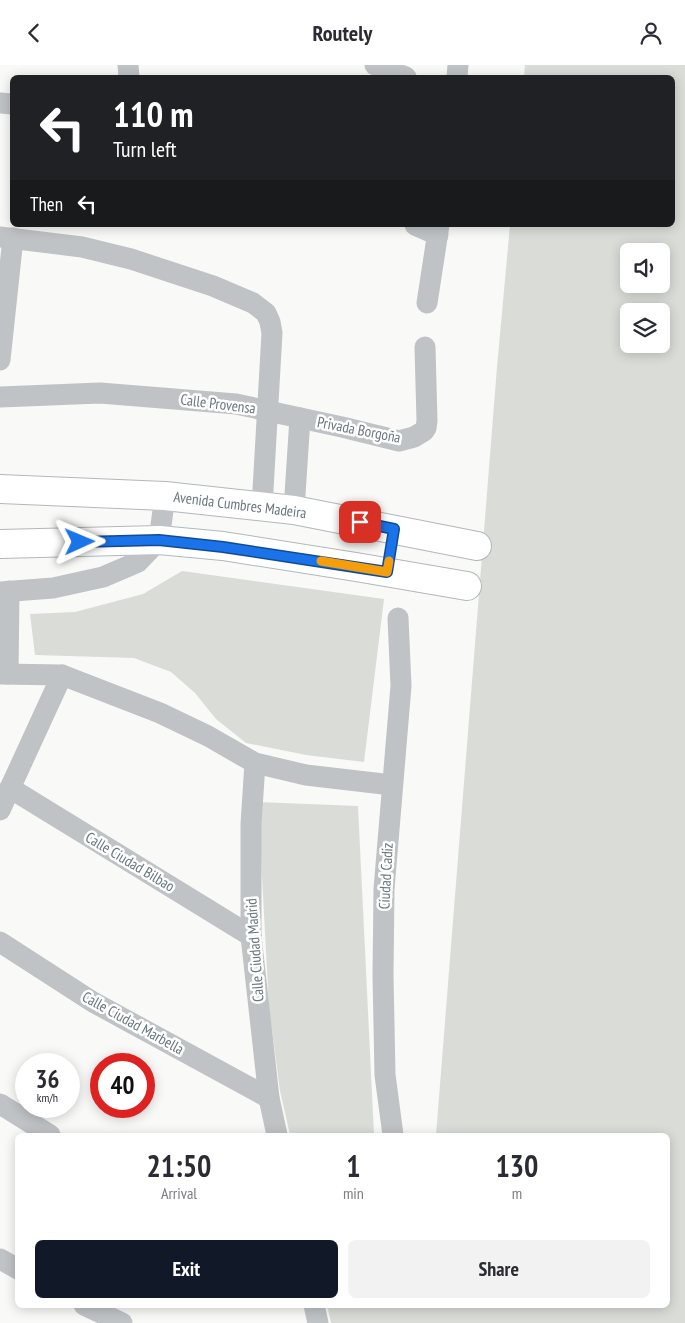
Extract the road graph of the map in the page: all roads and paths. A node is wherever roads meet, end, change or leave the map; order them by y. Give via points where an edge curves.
1 (375, 65) edge
2 (401, 75) edge
3 (424, 227) edge
4 (438, 230) edge
5 (7, 237) edge
6 (427, 303) dead end
7 (425, 347) dead end
8 (0, 361) edge
9 (0, 397) edge
10 (268, 411) junction
11 (300, 418) junction
12 (0, 489) edge
13 (165, 496) junction
14 (262, 507) junction
15 (294, 510) junction
16 (394, 529) junction
17 (159, 540) junction
18 (0, 543) edge
19 (477, 546) dead end
20 (387, 572) junction
21 (467, 586) dead end
22 (4, 592) edge
23 (398, 618) dead end
24 (4, 674) edge
25 (62, 675) junction
26 (255, 763) junction
27 (392, 785) junction
28 (10, 789) junction
29 (0, 810) edge
30 (251, 936) junction
31 (0, 942) edge
32 (269, 1098) junction
33 (0, 1105) edge
34 (47, 1133) edge
35 (277, 1133) edge
36 (393, 1133) edge
37 (0, 1259) edge
38 (15, 1267) edge
39 (90, 1308) edge
40 (315, 1308) edge
41 (119, 1322) edge
42 (318, 1323) edge

1 - 2 street
3 - 4 street
4 - 6 street
5 - 8 street
5 - 10 street, Calle Provensa via 82,247 131,259 253,303 266,313 272,333
7 - 11 street, Privada Borgoña via 427,421 420,434 399,441
9 - 10 street, Calle Provensa via 100,393 236,404
10 - 11 street, Privada Borgoña
10 - 14 street
11 - 15 street
12 - 13 street, Avenida Cumbres Madeira
13 - 14 street, Avenida Cumbres Madeira
13 - 17 street
14 - 15 street, Avenida Cumbres Madeira
15 - 16 street, Avenida Cumbres Madeira
16 - 19 street, Avenida Cumbres Madeira
16 - 20 street
17 - 18 street
17 - 20 street
17 - 22 street via 138,562 103,577 53,588
20 - 21 street
22 - 24 street
23 - 27 street, Ciudad Cadiz via 401,686
24 - 25 street
25 - 26 street via 160,713
25 - 28 street
26 - 27 street via 306,775
26 - 30 street, Calle Ciudad Madrid via 251,824
27 - 36 street, Ciudad Cadiz via 384,889 383,975 385,1075
28 - 29 street
28 - 30 street, Calle Ciudad Bilbao
30 - 32 street, Calle Ciudad Madrid
31 - 32 street, Calle Ciudad Marbella via 93,1002
32 - 35 street, Calle Ciudad Madrid
33 - 34 street
37 - 38 street
39 - 41 street
40 - 42 street

